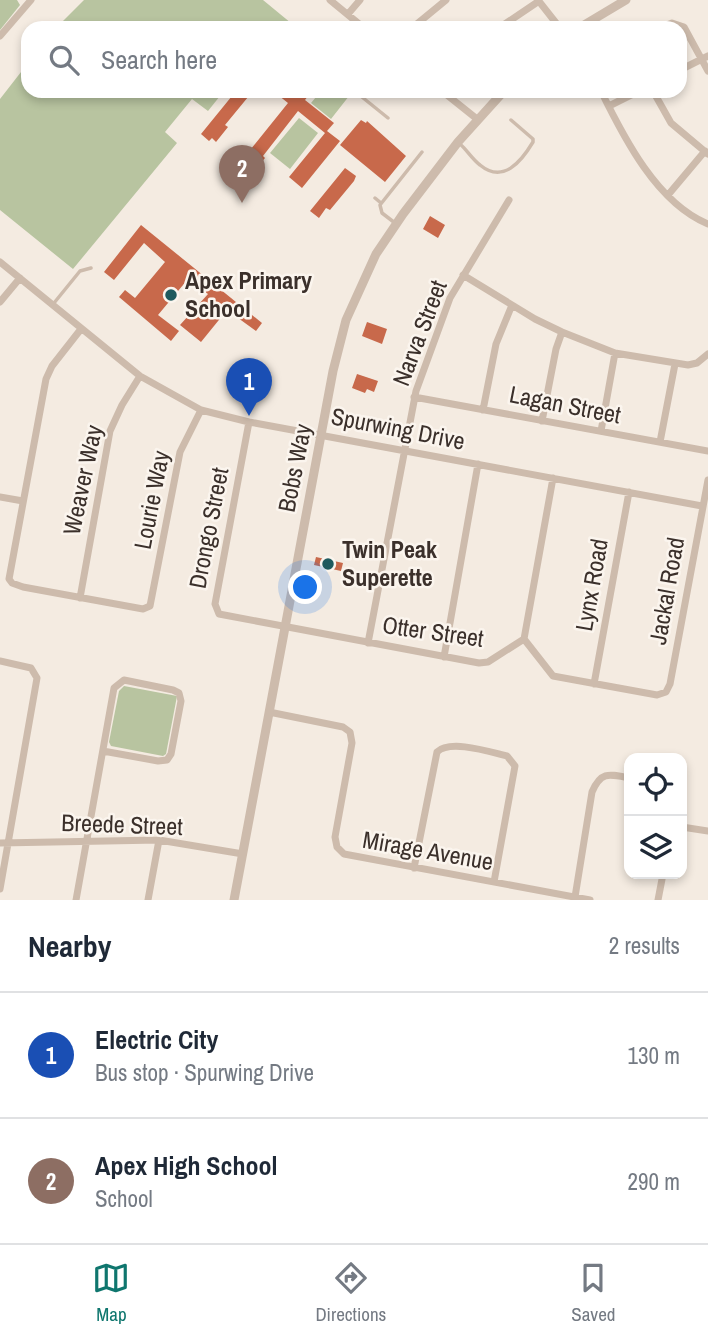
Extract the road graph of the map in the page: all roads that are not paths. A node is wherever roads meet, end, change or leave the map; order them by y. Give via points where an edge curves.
1 (31, 0) edge
2 (330, 0) edge
3 (360, 0) edge
4 (446, 0) edge
5 (626, 0) edge
6 (538, 1) edge
7 (348, 14) junction
8 (356, 21) edge
9 (421, 21) edge
10 (509, 21) edge
11 (554, 21) edge
12 (591, 21) edge
13 (687, 31) edge
14 (0, 36) edge
15 (705, 58) edge
16 (687, 67) edge
17 (708, 71) edge
18 (362, 98) edge
19 (451, 98) edge
20 (497, 98) edge
21 (605, 98) edge
22 (625, 98) edge
23 (657, 98) edge
24 (609, 106) junction
25 (388, 118) dead end
26 (477, 119) junction
27 (511, 120) dead end
28 (458, 142) junction
29 (708, 142) edge
30 (422, 152) dead end
31 (705, 152) edge
32 (668, 195) junction
33 (375, 198) dead end
34 (509, 200) dead end
35 (381, 203) junction
36 (396, 223) junction
37 (708, 225) edge
38 (0, 262) edge
39 (91, 268) dead end
40 (463, 275) junction
41 (20, 278) junction
42 (0, 302) edge
43 (52, 305) junction
44 (512, 305) junction
45 (81, 329) junction
46 (562, 332) junction
47 (615, 353) junction
48 (708, 354) edge
49 (675, 364) junction
50 (140, 376) junction
51 (414, 397) junction
52 (201, 410) junction
53 (483, 410) junction
54 (542, 421) junction
55 (249, 422) junction
56 (601, 431) junction
57 (321, 434) junction
58 (660, 442) junction
59 (404, 450) junction
60 (708, 451) edge
61 (478, 464) junction
62 (553, 478) junction
63 (708, 480) edge
64 (629, 492) junction
65 (0, 497) edge
66 (23, 502) junction
67 (702, 506) junction
68 (80, 598) junction
69 (285, 628) junction
70 (524, 639) junction
71 (368, 643) junction
72 (444, 657) junction
73 (0, 661) edge
74 (594, 684) junction
75 (269, 712) junction
76 (103, 751) junction
77 (624, 777) edge
78 (687, 828) edge
79 (708, 831) edge
80 (159, 840) junction
81 (86, 841) junction
82 (4, 843) edge
83 (243, 854) junction
84 (414, 868) junction
85 (662, 879) edge
86 (494, 883) junction
87 (0, 889) edge
88 (575, 897) junction
89 (76, 900) edge
90 (149, 900) edge
91 (234, 900) edge
92 (590, 900) edge
93 (658, 900) edge

1 - 14 street
2 - 7 street
3 - 7 street
4 - 9 street
5 - 12 street
6 - 10 street
6 - 11 street
7 - 8 street
13 - 15 street
15 - 16 street
15 - 17 street
18 - 25 lane
19 - 26 street
20 - 26 street, Bobs Way
21 - 24 street
22 - 24 street
23 - 31 street via 671,123
24 - 32 street via 624,136
26 - 28 street, Bobs Way
27 - 28 lane via 533,142 505,173 482,167
28 - 36 street, Bobs Way
29 - 31 street
30 - 35 lane
31 - 32 street
32 - 37 street
33 - 35 lane
34 - 40 street, Narva Street
35 - 36 lane via 381,212
36 - 57 street, Bobs Way via 376,254 346,320
38 - 41 street, Spurwing Drive
39 - 43 lane via 80,271
40 - 44 street
40 - 51 street, Narva Street
41 - 42 street
41 - 43 street, Spurwing Drive
43 - 45 street, Spurwing Drive
44 - 46 street
44 - 53 street via 496,344
45 - 50 street, Spurwing Drive
45 - 66 street via 46,379
46 - 47 street
46 - 54 street
47 - 49 street
47 - 56 street
48 - 49 street via 693,365
49 - 58 street
50 - 52 street, Spurwing Drive
50 - 68 street, Weaver Way via 110,431
51 - 53 street, Lagan Street
51 - 59 street, Narva Street
52 - 55 street, Spurwing Drive
52 - 68 street, Lourie Way via 176,466 147,609
53 - 54 street, Lagan Street
54 - 56 street, Lagan Street
55 - 57 street, Spurwing Drive
55 - 69 street, Drongo Street via 215,608 225,617
56 - 58 street, Lagan Street
57 - 59 street, Spurwing Drive
57 - 69 street, Bobs Way
58 - 60 street, Lagan Street
59 - 61 street, Spurwing Drive
59 - 71 street, Narva Street
61 - 62 street, Spurwing Drive
61 - 72 street
62 - 64 street, Spurwing Drive
62 - 70 street
63 - 67 street, Jackal Road
64 - 67 street, Spurwing Drive
64 - 74 street, Lynx Road
65 - 66 street
66 - 68 street via 9,579 23,587
67 - 74 street, Jackal Road via 666,692 661,695
69 - 71 street, Otter Street
69 - 75 street, Bobs Way
70 - 72 street, Otter Street via 485,663
70 - 74 street via 553,676
71 - 72 street, Otter Street
73 - 82 street via 31,668 37,678
75 - 83 street, Bobs Way
75 - 84 street, Mirage Avenue via 350,732 336,844 348,856
76 - 76 street via 116,684 124,680 179,693 167,760
76 - 81 street
77 - 88 street via 598,779 592,792
78 - 79 street
80 - 81 street, Breede Street
80 - 83 street, Breede Street
80 - 90 street
81 - 82 street, Breede Street
81 - 89 street
82 - 87 street
83 - 91 street, Bobs Way
84 - 86 street, Mirage Avenue
84 - 86 street via 437,752 445,746 481,751 507,756 515,766
85 - 93 street
86 - 88 street, Mirage Avenue
88 - 92 street, Mirage Avenue

